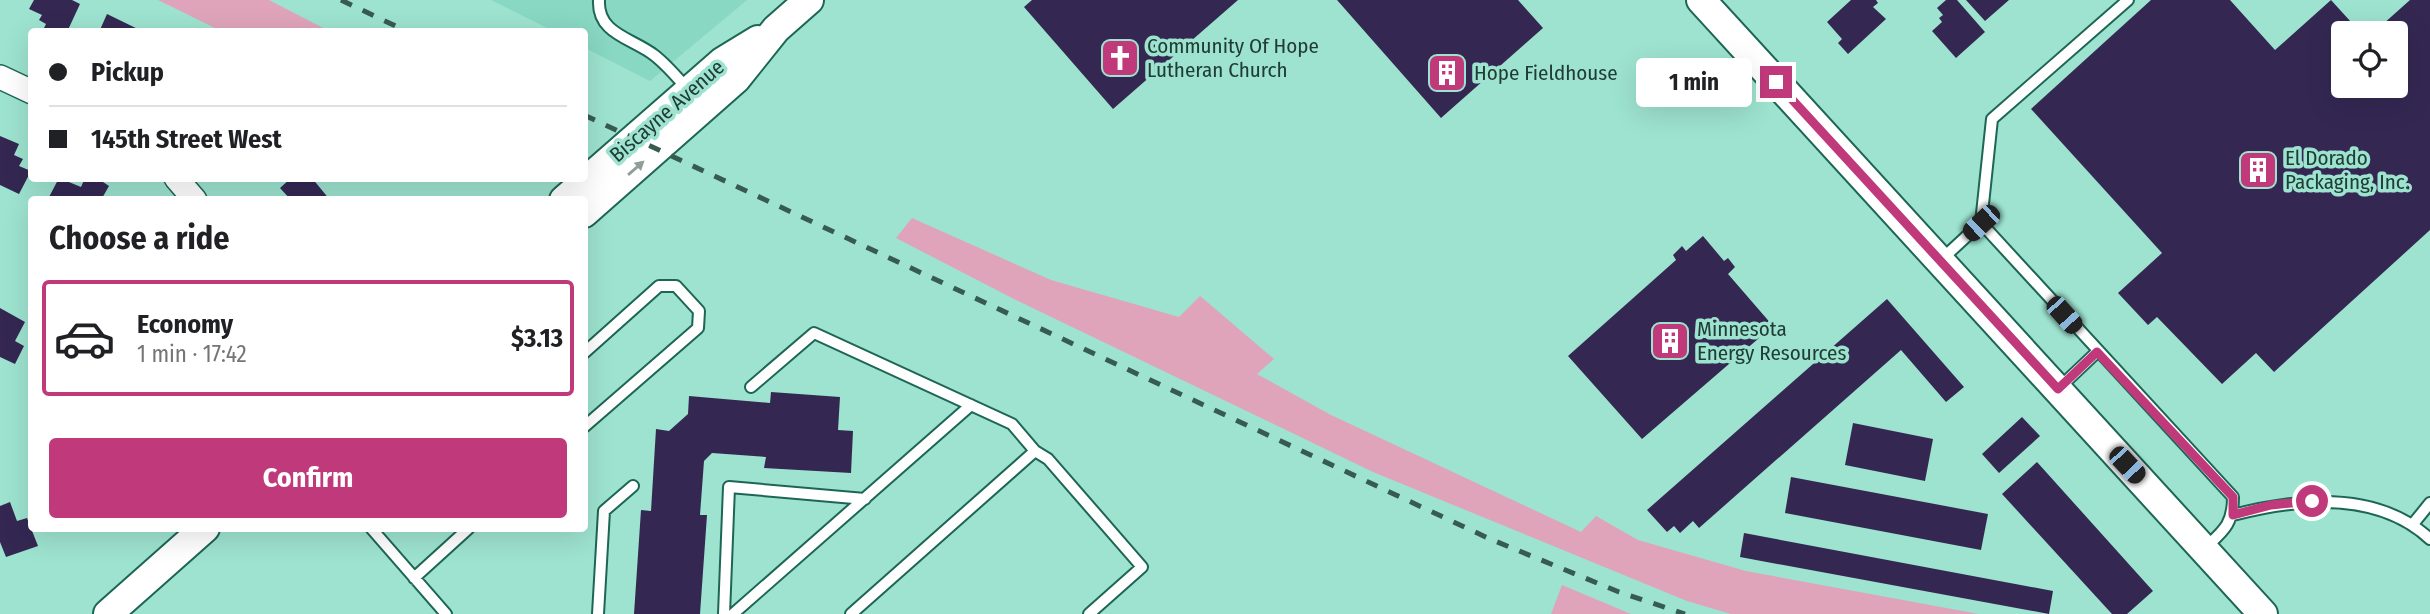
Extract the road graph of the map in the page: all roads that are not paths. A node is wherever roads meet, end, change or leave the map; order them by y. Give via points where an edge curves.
1 (599, 0) edge
2 (808, 0) edge
3 (1701, 0) edge
4 (2128, 0) edge
5 (776, 29) junction
6 (0, 77) edge
7 (28, 90) edge
8 (689, 91) junction
9 (588, 179) edge
10 (179, 182) edge
11 (585, 182) edge
12 (192, 196) edge
13 (569, 196) edge
14 (588, 209) edge
15 (1981, 223) junction
16 (1940, 261) junction
17 (588, 349) edge
18 (2097, 352) junction
19 (751, 387) dead end
20 (2058, 389) junction
21 (971, 405) junction
22 (588, 424) edge
23 (1035, 451) junction
24 (633, 486) dead end
25 (865, 499) junction
26 (2430, 503) edge
27 (2233, 515) junction
28 (2413, 524) junction
29 (200, 532) edge
30 (374, 532) edge
31 (465, 532) edge
32 (2430, 539) edge
33 (2204, 549) junction
34 (414, 578) junction
35 (108, 614) edge
36 (446, 614) edge
37 (598, 614) edge
38 (724, 614) edge
39 (733, 614) edge
40 (850, 614) edge
41 (1089, 614) edge
42 (2263, 614) edge

1 - 8 lane via 607,27 655,56
2 - 5 street, Biscayne Avenue
3 - 16 street
4 - 15 lane via 1992,119
5 - 8 street, Biscayne Avenue via 722,62
14 -> 5 street, Biscayne Avenue via 736,79
6 - 7 street
8 - 9 street, Biscayne Avenue
10 - 12 street
11 - 13 street, Biscayne Avenue
15 - 16 lane
15 - 18 lane
16 - 20 street
17 - 22 lane via 659,286 676,286 699,311 698,328
18 - 20 lane
18 - 27 lane via 2233,497
19 - 21 lane via 814,333
20 - 33 street
21 - 23 lane via 1012,424
21 - 25 lane
23 - 40 lane
23 - 41 lane via 1048,459 1142,568
24 - 37 lane via 604,511
25 - 38 lane via 729,487
25 - 39 lane
26 - 28 lane
27 - 28 lane via 2312,501 2364,505
27 - 33 lane
28 - 32 lane
29 - 35 street
30 - 34 lane
31 - 34 lane
33 - 42 street
34 - 36 lane

